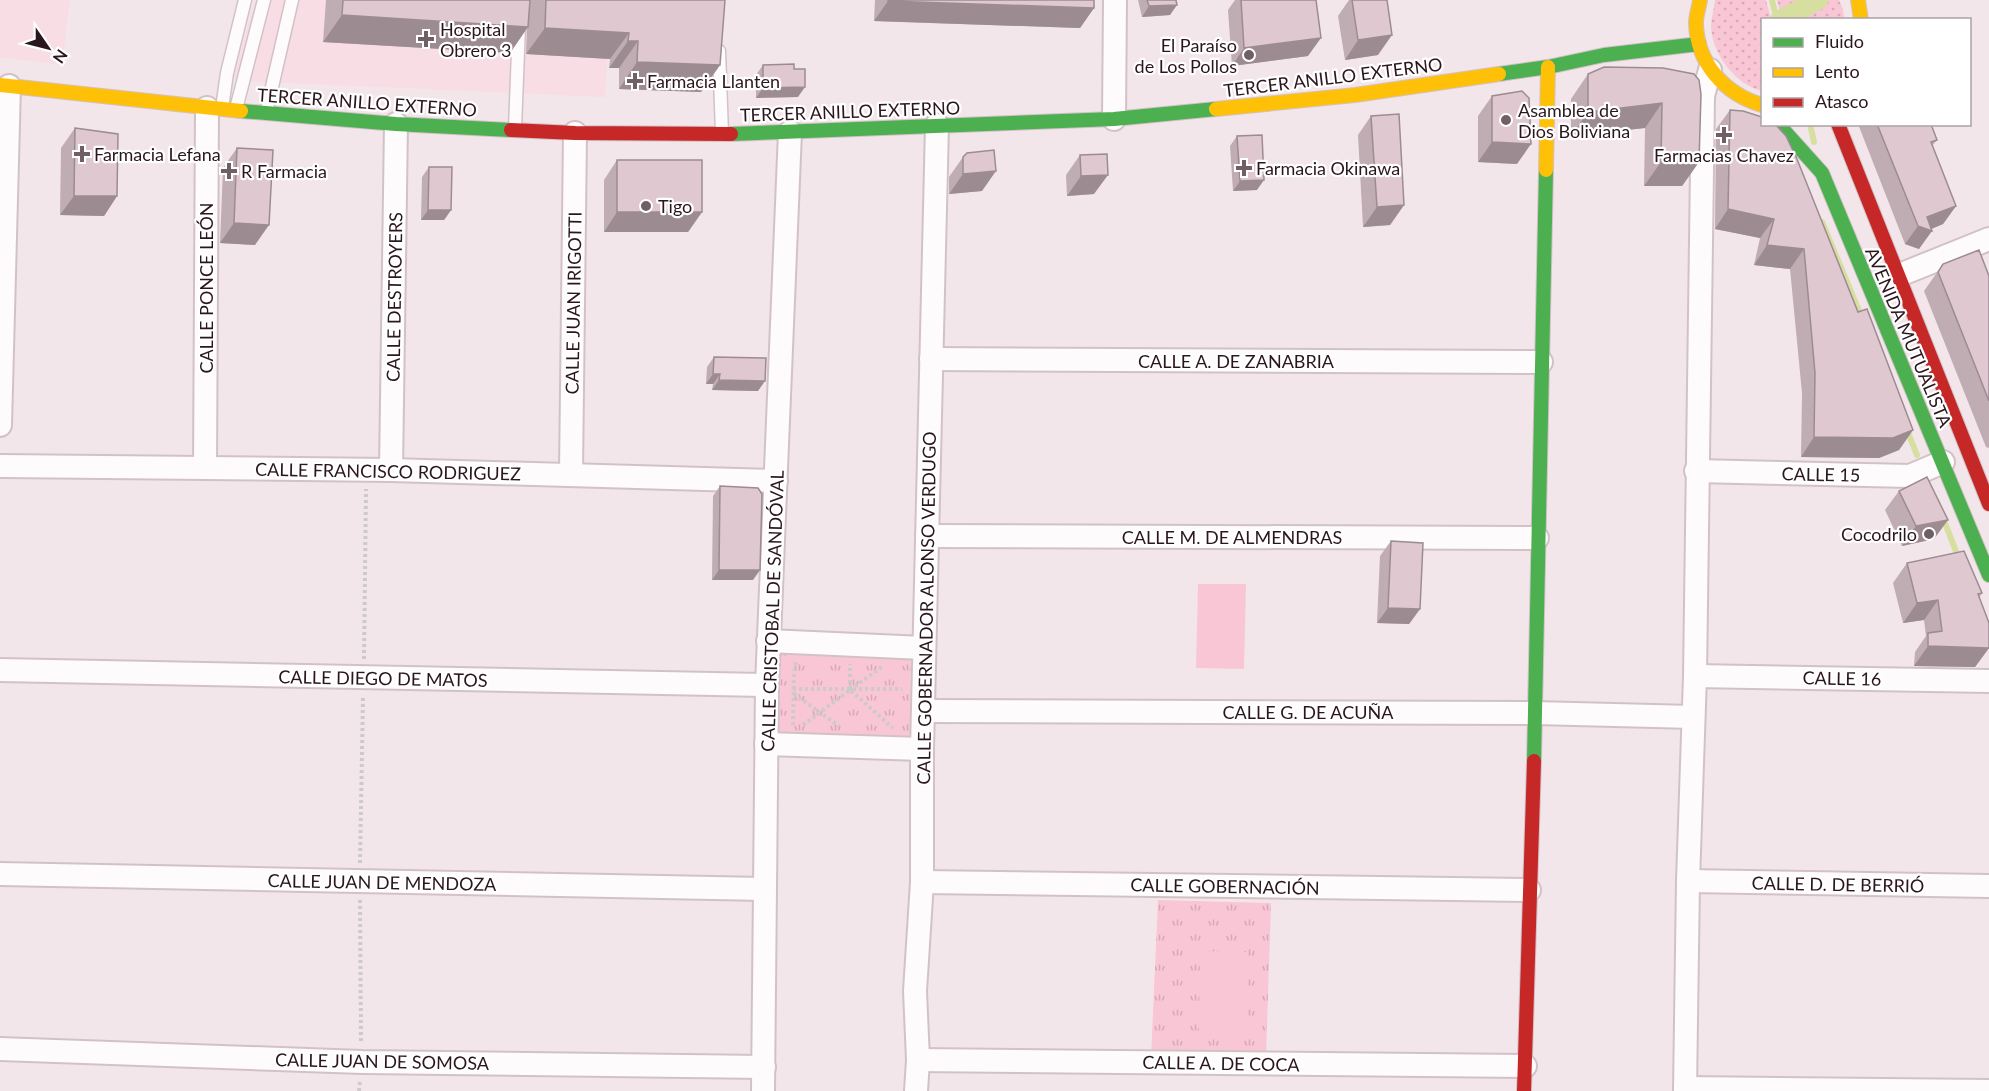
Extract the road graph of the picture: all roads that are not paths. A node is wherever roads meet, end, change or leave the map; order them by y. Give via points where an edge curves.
1 (245, 0) edge
2 (264, 0) edge
3 (292, 0) edge
4 (1115, 0) edge
5 (1700, 0) edge
6 (1861, 1) edge
7 (520, 12) edge
8 (1861, 18) edge
9 (718, 44) edge
10 (1699, 44) junction
11 (1548, 67) junction
12 (1710, 70) junction
13 (5, 85) edge
14 (1761, 106) edge
15 (221, 110) junction
16 (266, 114) junction
17 (1114, 119) junction
18 (396, 124) junction
19 (937, 125) junction
20 (1780, 126) edge
21 (1839, 126) edge
22 (515, 130) junction
23 (790, 132) junction
24 (575, 133) junction
25 (722, 134) junction
26 (1989, 239) edge
27 (1897, 276) junction
28 (1, 292) edge
29 (931, 359) junction
30 (1541, 362) junction
31 (0, 425) edge
32 (1943, 462) junction
33 (0, 466) edge
34 (205, 468) junction
35 (391, 470) junction
36 (1696, 471) junction
37 (1983, 473) edge
38 (571, 474) junction
39 (777, 481) junction
40 (1989, 504) edge
41 (927, 536) junction
42 (1537, 538) junction
43 (1989, 575) edge
44 (768, 641) junction
45 (924, 648) junction
46 (0, 670) edge
47 (1695, 676) junction
48 (1989, 681) edge
49 (767, 685) junction
50 (923, 711) junction
51 (1535, 713) junction
52 (1693, 717) junction
53 (766, 744) junction
54 (921, 749) junction
55 (0, 874) edge
56 (1688, 881) junction
57 (922, 882) junction
58 (1989, 886) edge
59 (764, 889) junction
60 (1529, 890) junction
61 (0, 1049) edge
62 (918, 1060) junction
63 (1525, 1066) junction
64 (764, 1067) junction
65 (1685, 1089) edge
66 (763, 1091) edge
67 (916, 1091) edge
68 (1524, 1091) edge
69 (1989, 1091) edge

1 - 15 lane
2 - 15 lane via 241,81
3 - 16 lane
4 - 17 street
5 - 10 street via 1696,22
6 - 8 street
7 - 22 lane
9 - 25 lane
10 - 11 street, TERCER ANILLO EXTERNO via 1604,55
10 - 12 street
11 - 17 street, TERCER ANILLO EXTERNO via 1355,95
11 - 30 street
12 - 14 street via 1740,97
12 - 36 street via 1702,96
13 - 15 street, TERCER ANILLO EXTERNO
13 - 28 street
15 - 16 street, TERCER ANILLO EXTERNO
15 - 34 street, CALLE PONCE LEÓN
16 - 18 street, TERCER ANILLO EXTERNO
17 - 19 street, TERCER ANILLO EXTERNO
18 - 22 street, TERCER ANILLO EXTERNO
18 - 35 street, CALLE DESTROYERS
19 - 23 street, TERCER ANILLO EXTERNO
19 - 29 street, CALLE GOBERNADOR ALONSO VERDUGO
20 - 32 street, AVENIDA MUTUALISTA via 1822,173
21 - 27 street, AVENIDA MUTUALISTA
22 - 24 street, TERCER ANILLO EXTERNO
23 - 25 street, TERCER ANILLO EXTERNO
23 - 39 street, CALLE CRISTOBAL DE SANDÓVAL
24 - 25 street, TERCER ANILLO EXTERNO
24 - 38 street, CALLE JUAN IRIGOTTI
26 - 27 street
27 - 37 street, AVENIDA MUTUALISTA
28 - 31 street
29 - 30 street, CALLE A. DE ZANABRIA
29 - 41 street, CALLE GOBERNADOR ALONSO VERDUGO
30 - 42 street
32 - 36 street, CALLE 15 via 1910,476
32 - 43 street, AVENIDA MUTUALISTA
33 - 34 street, CALLE FRANCISCO RODRIGUEZ
34 - 35 street, CALLE FRANCISCO RODRIGUEZ
35 - 38 street, CALLE FRANCISCO RODRIGUEZ
36 - 47 street
37 - 40 street, AVENIDA MUTUALISTA
38 - 39 street, CALLE FRANCISCO RODRIGUEZ
39 - 44 street, CALLE CRISTOBAL DE SANDÓVAL
41 - 42 street, CALLE M. DE ALMENDRAS
41 - 45 street, CALLE GOBERNADOR ALONSO VERDUGO
42 - 51 street
44 - 45 street
44 - 49 street, CALLE CRISTOBAL DE SANDÓVAL
45 - 50 street, CALLE GOBERNADOR ALONSO VERDUGO
46 - 49 street, CALLE DIEGO DE MATOS
47 - 48 street, CALLE 16
47 - 52 street
49 - 53 street, CALLE CRISTOBAL DE SANDÓVAL
50 - 51 street, CALLE G. DE ACUÑA
50 - 54 street, CALLE GOBERNADOR ALONSO VERDUGO
51 - 52 street, CALLE G. DE ACUÑA
51 - 60 street
52 - 56 street
53 - 54 street
53 - 59 street, CALLE CRISTOBAL DE SANDÓVAL
54 - 57 street, CALLE GOBERNADOR ALONSO VERDUGO
55 - 59 street, CALLE JUAN DE MENDOZA
56 - 58 street, CALLE D. DE BERRIÓ
56 - 65 street
57 - 60 street, CALLE GOBERNACIÓN
57 - 62 street, CALLE GOBERNADOR ALONSO VERDUGO via 915,991
59 - 64 street, CALLE CRISTOBAL DE SANDÓVAL
60 - 63 street
61 - 64 street, CALLE JUAN DE SOMOSA via 362,1062
62 - 63 street, CALLE A. DE COCA
62 - 67 street, CALLE GOBERNADOR ALONSO VERDUGO
63 - 68 street
64 - 66 street, CALLE CRISTOBAL DE SANDÓVAL
65 - 69 street

